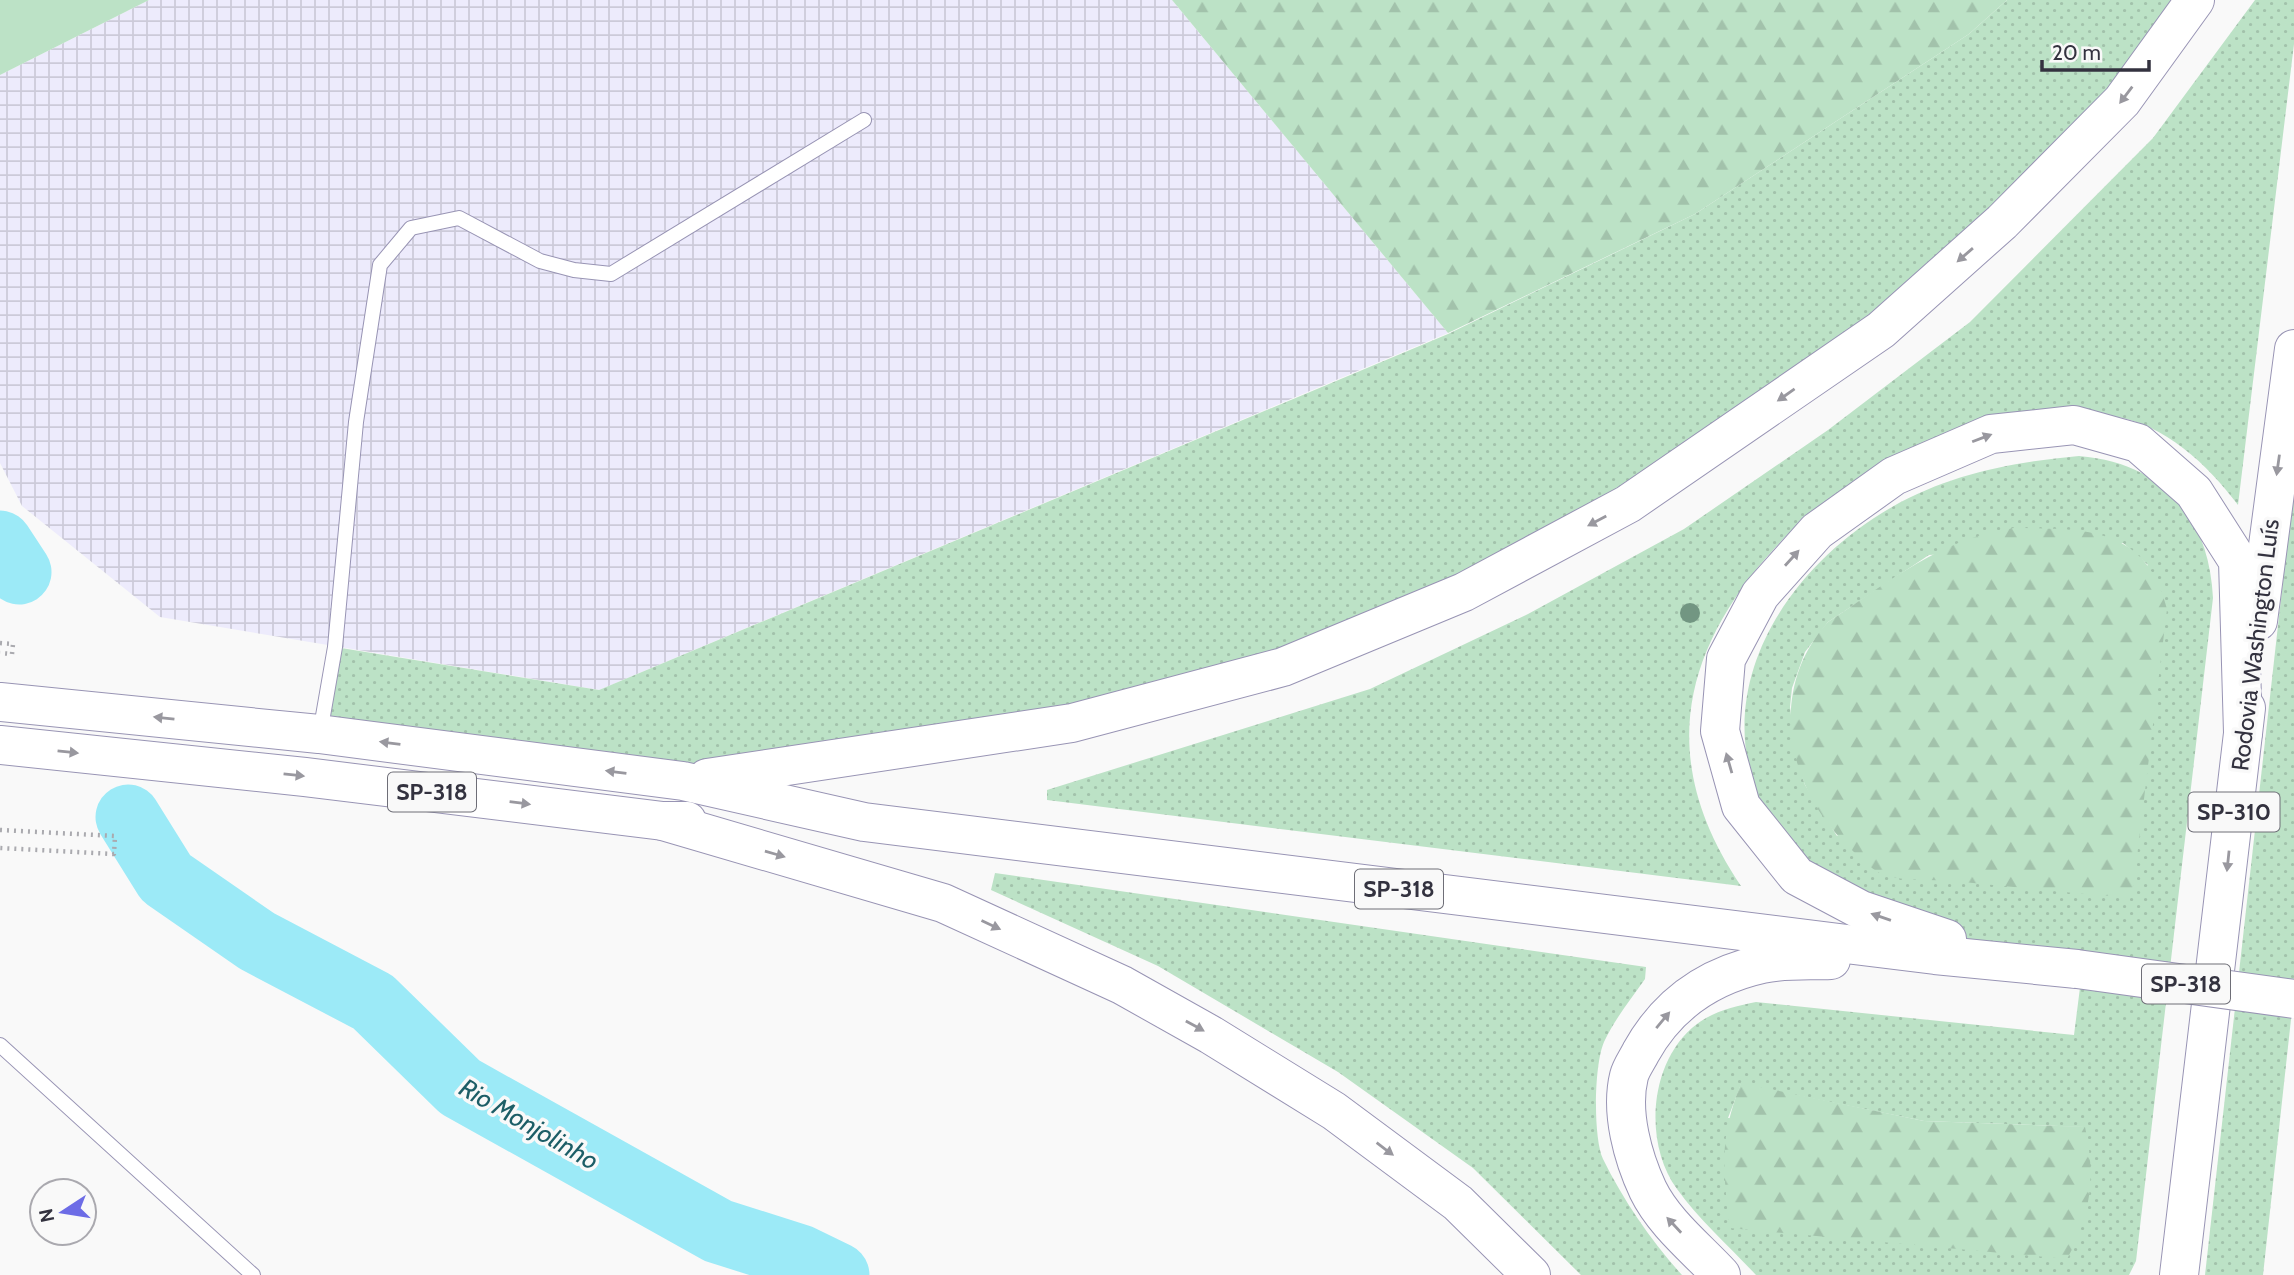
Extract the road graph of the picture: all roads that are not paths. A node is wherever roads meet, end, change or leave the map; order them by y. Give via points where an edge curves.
1 (2195, 0) edge
2 (864, 120) dead end
3 (2294, 349) edge
4 (0, 702) edge
5 (2243, 733) junction
6 (319, 734) junction
7 (0, 745) edge
8 (683, 781) junction
9 (663, 821) junction
10 (864, 822) junction
11 (1935, 955) junction
12 (2015, 963) junction
13 (2294, 999) edge
14 (0, 1045) edge
15 (2206, 1056) junction
16 (253, 1275) edge
17 (1531, 1275) edge
18 (1721, 1275) edge
19 (2156, 1275) edge
20 (2179, 1275) edge

1 -> 8 highway via 2122,102 2002,222 1881,330 1628,504 1464,592 1283,667 1072,723
2 - 6 lane via 611,274 540,261 460,218 411,228 380,265 356,422 335,647
3 -> 5 highway, Rodovia Washington Luís / SP-310
6 -> 4 highway, SP-318
12 -> 5 highway via 1861,910 1797,876 1741,806 1720,731 1726,659 1759,595 1818,531 1894,476 1991,434 2074,425 2138,443 2194,492 2238,561
5 -> 15 highway, Rodovia Washington Luís / SP-310
8 -> 6 highway, SP-318
7 -> 9 highway, SP-318
8 - 10 highway, SP-318
9 - 10 highway, SP-318
9 -> 17 highway via 943,903 1122,985 1334,1111 1458,1203
10 - 11 highway, SP-318
11 - 12 highway, SP-318
18 -> 11 highway via 1662,1212 1634,1152 1627,1109 1629,1075 1651,1034 1679,1001 1723,977 1763,964
12 - 13 highway, SP-318, bridge
14 - 16 lane
15 - 19 highway
15 - 20 highway, Rodovia Washington Luís / SP-310

